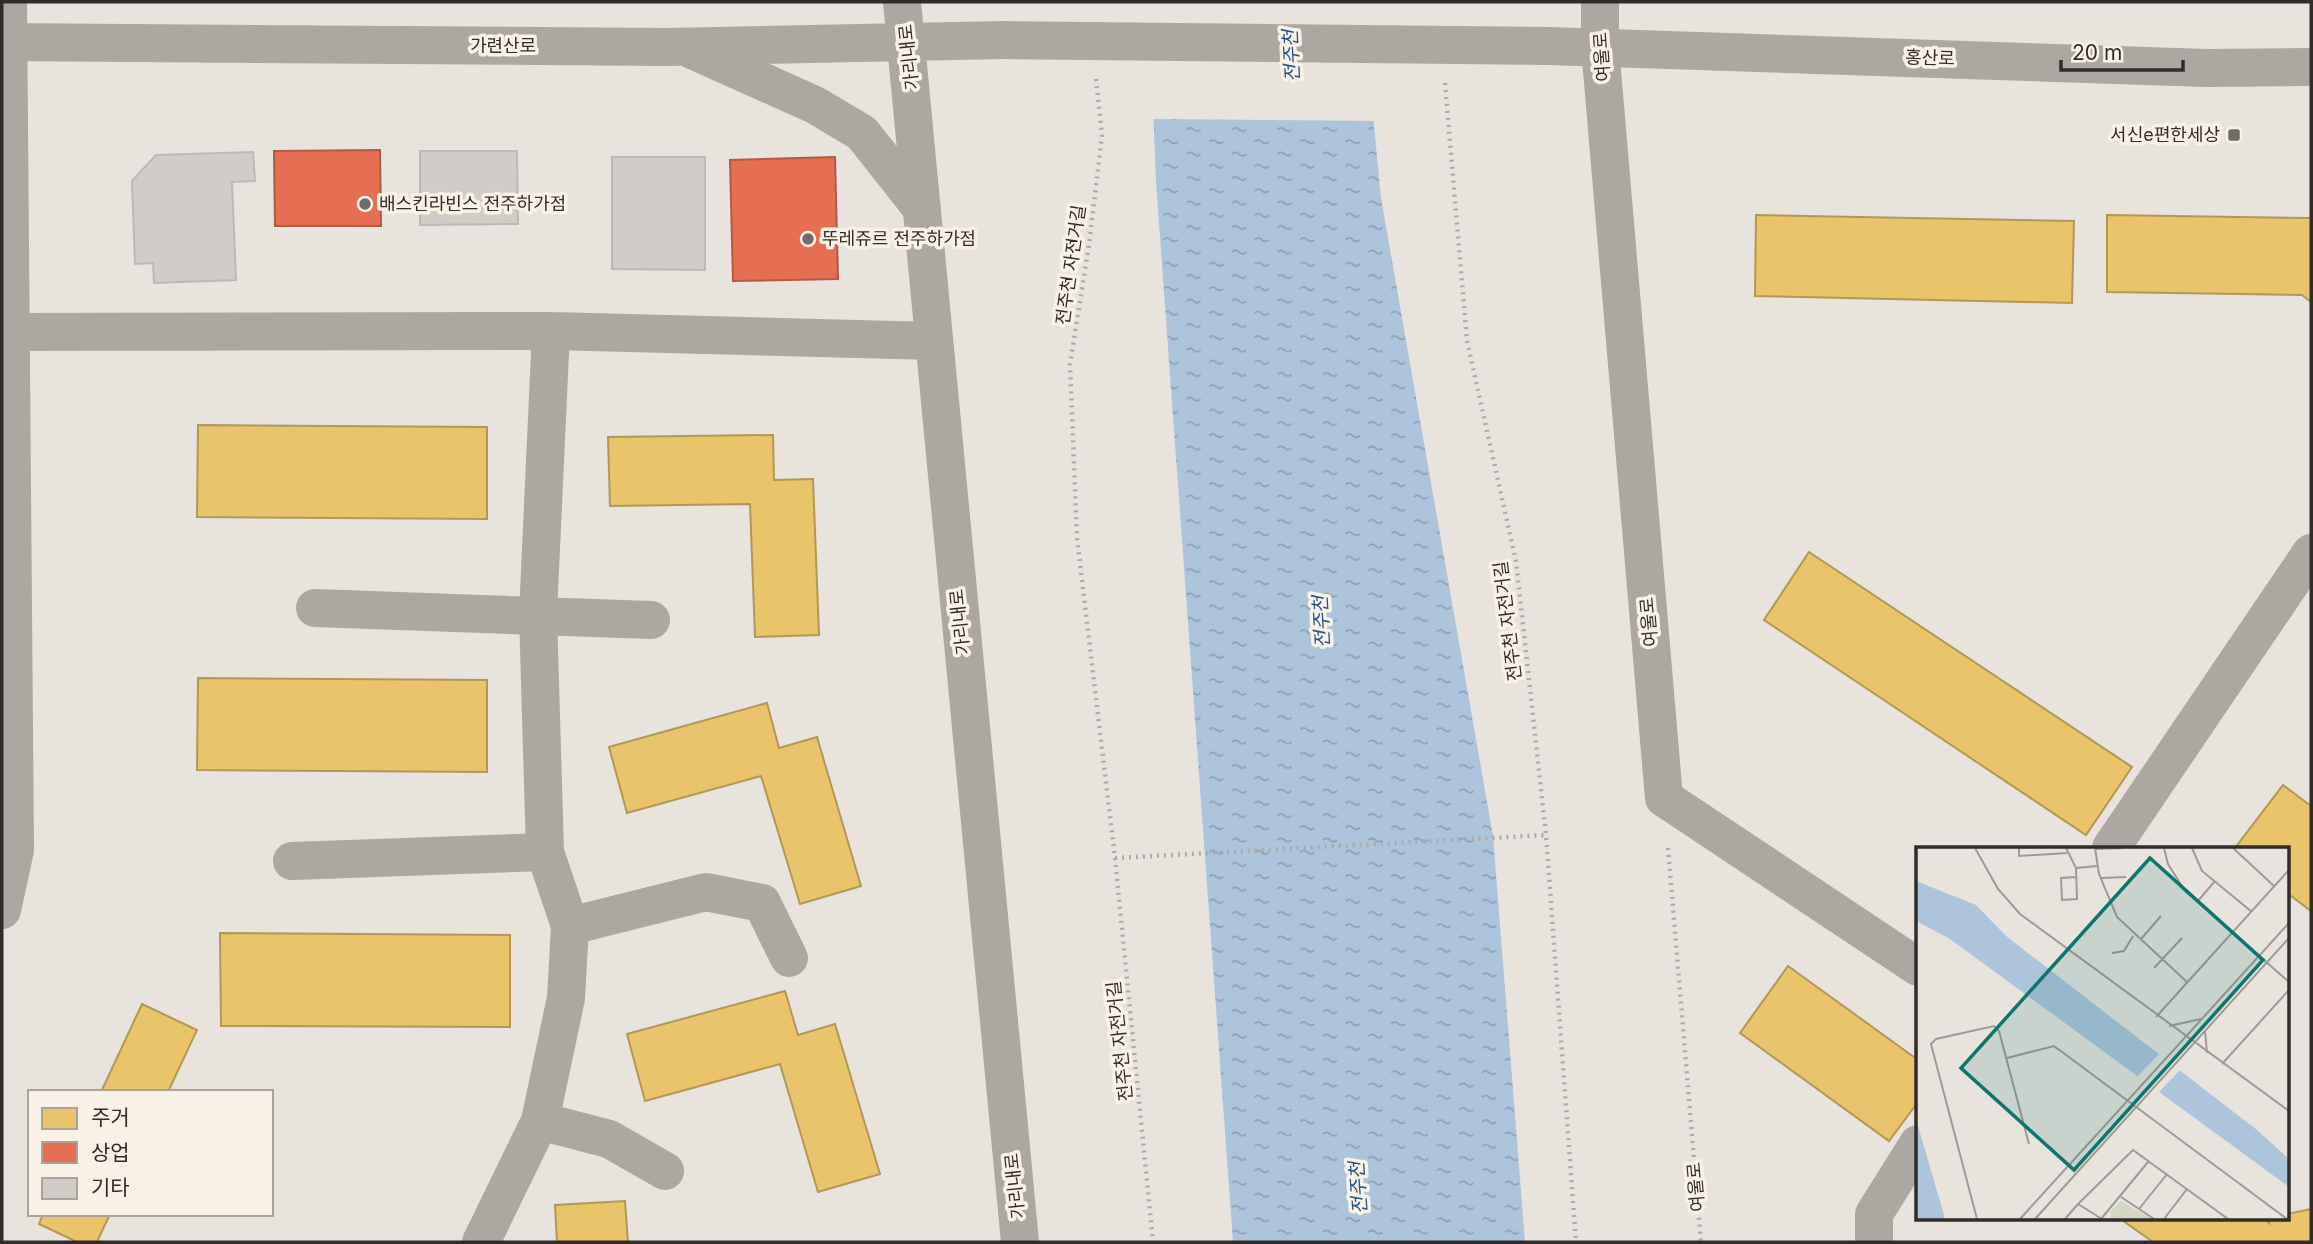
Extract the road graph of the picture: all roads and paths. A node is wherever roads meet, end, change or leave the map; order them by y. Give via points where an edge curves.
1 (8, 2) edge
2 (902, 2) edge
3 (1600, 2) edge
4 (5, 42) edge
5 (908, 42) junction
6 (1549, 46) joint
7 (683, 47) junction
8 (1600, 47) junction
9 (2311, 67) edge
10 (1095, 68) dead end
11 (1443, 70) dead end
12 (922, 209) junction
13 (551, 331) junction
14 (5, 332) edge
15 (933, 341) junction
16 (2311, 553) edge
17 (315, 608) dead end
18 (538, 614) junction
19 (651, 620) dead end
20 (8, 719) edge
21 (1664, 798) junction
22 (1546, 835) junction
23 (2112, 847) edge
24 (545, 852) junction
25 (1115, 859) junction
26 (292, 861) dead end
27 (2, 910) edge
28 (570, 926) junction
29 (789, 958) dead end
30 (1916, 966) edge
31 (540, 1121) junction
32 (1916, 1146) edge
33 (665, 1171) dead end
34 (481, 1242) edge
35 (1020, 1242) edge
36 (1153, 1242) edge
37 (1576, 1242) edge
38 (1700, 1242) edge
39 (1874, 1242) edge

1 - 4 street
2 - 5 street, 가리내로
3 - 8 street, 여울로
4 - 7 street, 가련산로
4 - 14 street
5 - 6 street, 가련산로, bridge
5 - 7 street, 가련산로
5 - 12 street, 가리내로
6 - 8 street, 홍산로
7 - 12 street via 815,105 862,133
8 - 9 street, 홍산로 via 2207,68
8 - 21 street, 여울로
10 - 25 path, 전주천 자전거길 via 1102,135 1070,364 1077,538
11 - 22 path, 전주천 자전거길 via 1467,341 1516,561
12 - 15 street, 가리내로
13 - 14 street
13 - 15 street
13 - 18 street
14 - 20 street
15 - 35 street, 가리내로
16 - 23 street
17 - 18 street
18 - 19 street
18 - 24 street
20 - 27 street via 15,850
21 - 30 street
21 - 38 path, 여울로
22 - 25 path
22 - 37 path, 전주천 자전거길
24 - 26 street
24 - 28 street
25 - 36 path, 전주천 자전거길
28 - 29 street via 706,892 762,903
28 - 31 street via 566,998
31 - 33 street via 609,1139
31 - 34 street
32 - 39 street via 1874,1214

